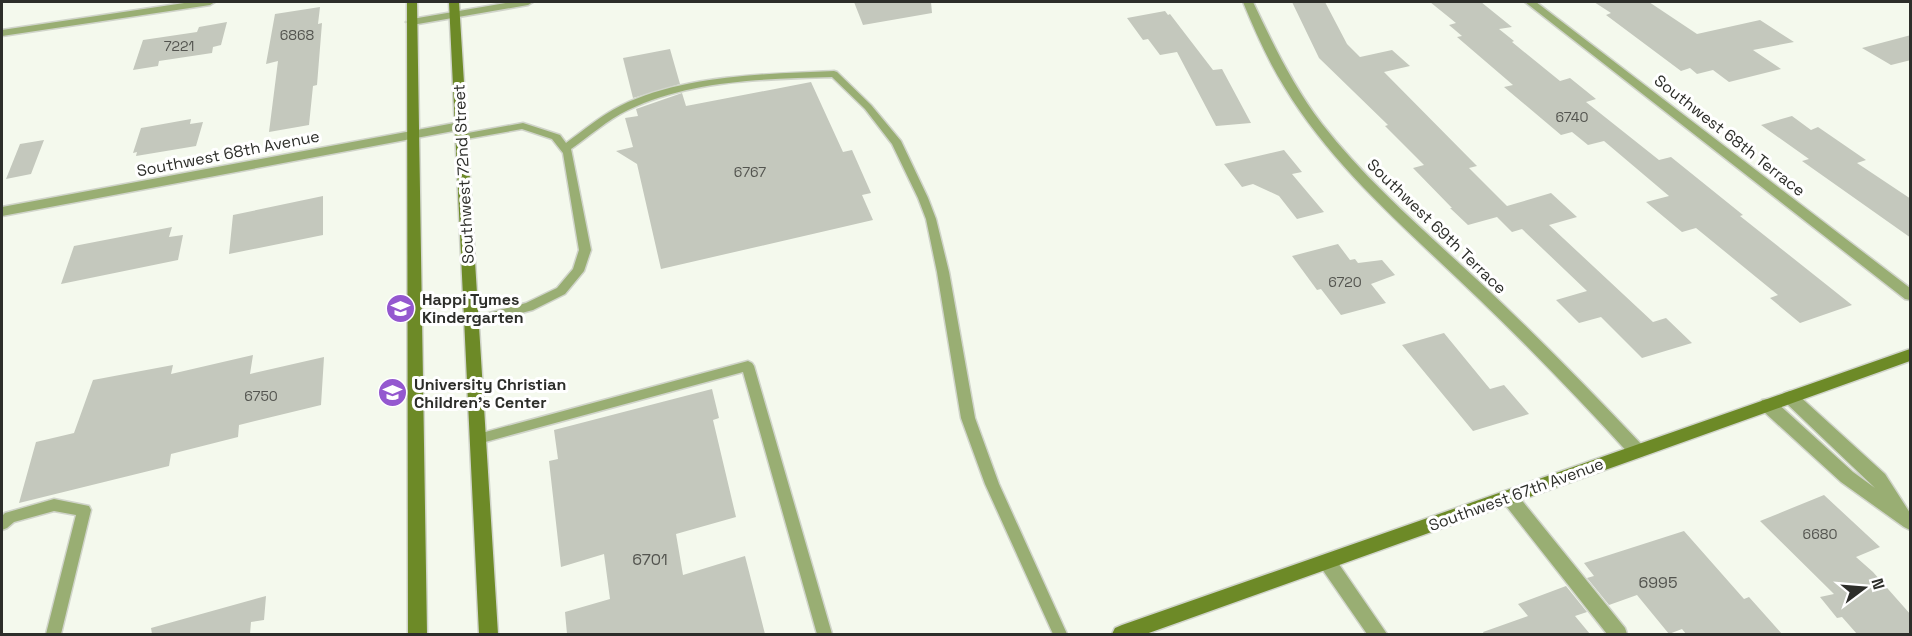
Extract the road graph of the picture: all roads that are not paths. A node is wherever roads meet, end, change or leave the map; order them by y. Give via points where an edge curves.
1 (210, 2) edge
2 (412, 2) edge
3 (528, 2) edge
4 (1248, 2) edge
5 (1530, 2) edge
6 (454, 8) edge
7 (412, 22) junction
8 (2, 33) edge
9 (461, 131) junction
10 (413, 136) junction
11 (565, 148) junction
12 (2, 212) edge
13 (1911, 295) edge
14 (471, 322) junction
15 (1911, 355) edge
16 (1790, 398) junction
17 (1768, 405) junction
18 (478, 439) junction
19 (1637, 451) junction
20 (1509, 497) junction
21 (1905, 517) edge
22 (2, 524) edge
23 (1328, 563) junction
24 (54, 634) edge
25 (417, 634) edge
26 (489, 634) edge
27 (825, 634) edge
28 (1060, 634) edge
29 (1122, 634) edge
30 (1378, 634) edge
31 (1618, 634) edge

1 - 8 street
2 - 7 main road
3 - 6 street
4 - 19 street, Southwest 69th Terrace via 1276,67 1359,177 1507,317
5 - 13 street, Southwest 68th Terrace
6 - 7 street
6 - 9 main road, Southwest 72nd Street
7 - 10 main road
9 - 10 street, Southwest 68th Avenue
9 - 11 lane via 523,126 556,136
9 - 14 main road, Southwest 72nd Street
10 - 12 street, Southwest 68th Avenue
10 - 25 main road
11 - 14 lane via 585,250 578,271 561,291 529,307
11 - 28 lane via 624,108 663,94 761,76 834,74 868,107 897,143 931,219 968,418 992,484
14 - 18 main road, Southwest 72nd Street
15 - 16 main road, Southwest 67th Avenue
16 - 17 main road, Southwest 67th Avenue
16 - 21 street via 1874,474
17 - 19 main road, Southwest 67th Avenue
17 - 21 street via 1847,477
18 - 26 main road, Southwest 72nd Street
18 - 27 lane via 748,366
19 - 20 main road, Southwest 67th Avenue
20 - 23 main road, Southwest 67th Avenue
20 - 31 street
22 - 24 lane via 10,517 54,505 84,510
23 - 29 main road, Southwest 67th Avenue
23 - 30 street

